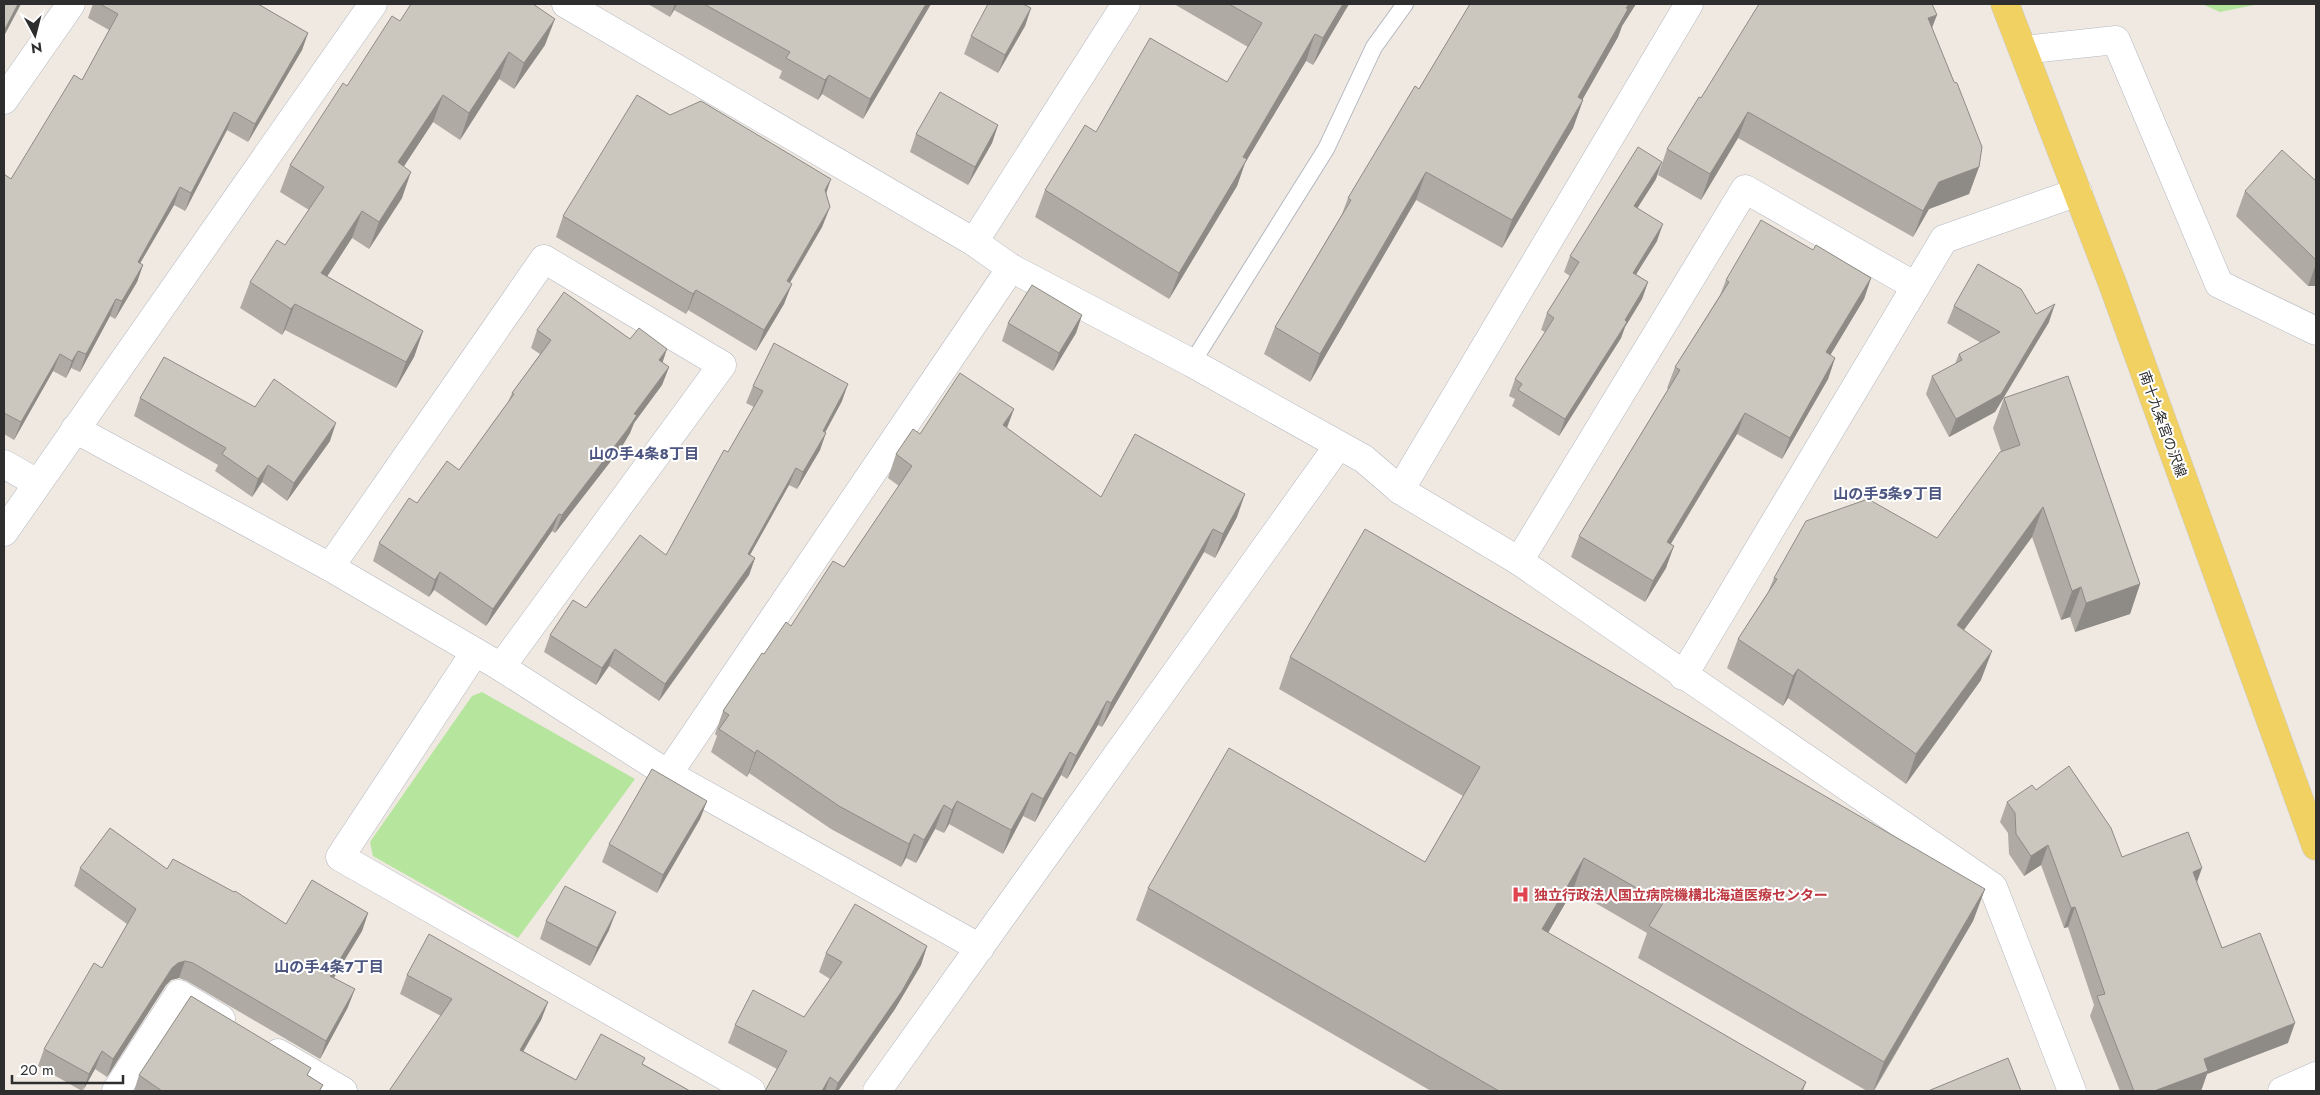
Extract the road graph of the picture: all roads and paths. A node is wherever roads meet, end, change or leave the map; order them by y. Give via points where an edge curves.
1 (70, 4) edge
2 (373, 4) edge
3 (566, 4) edge
4 (1126, 4) edge
5 (1406, 4) edge
6 (1689, 4) edge
7 (2005, 4) edge
8 (2023, 50) junction
9 (4, 100) edge
10 (2078, 192) junction
11 (974, 242) junction
12 (1011, 268) junction
13 (1915, 286) junction
14 (2316, 331) edge
15 (1192, 363) junction
16 (75, 429) junction
17 (1338, 446) junction
18 (4, 464) edge
19 (37, 483) junction
20 (1400, 490) junction
21 (4, 532) edge
22 (1519, 562) junction
23 (330, 567) junction
24 (475, 652) junction
25 (501, 667) junction
26 (1683, 676) junction
27 (668, 774) junction
28 (2314, 835) edge
29 (980, 948) junction
30 (2316, 1076) edge
31 (116, 1091) edge
32 (343, 1091) edge
33 (751, 1091) edge
34 (877, 1091) edge
35 (2072, 1091) edge
36 (2282, 1091) edge

1 - 9 street
2 - 16 street
3 - 11 street
4 - 11 street
5 - 15 lane via 1374,47 1326,149
6 - 20 street
7 - 8 main road, 南十九条宮の沢線
8 - 10 main road, 南十九条宮の沢線
8 - 14 street via 2116,40 2219,284
10 - 13 street via 1944,239
10 - 28 main road, 南十九条宮の沢線
11 - 12 street
12 - 15 street
12 - 27 street
13 - 22 street via 1745,189
13 - 26 street
15 - 17 street
16 - 19 street
16 - 23 street
17 - 20 street via 1364,459
17 - 29 street
18 - 19 street
19 - 21 street
20 - 22 street
22 - 26 street
23 - 24 street
23 - 25 street via 544,260 722,365
24 - 25 street
24 - 33 street via 340,857
25 - 27 street
26 - 35 street via 1992,887
27 - 29 street
29 - 34 street
30 - 36 street
31 - 32 street via 179,994

